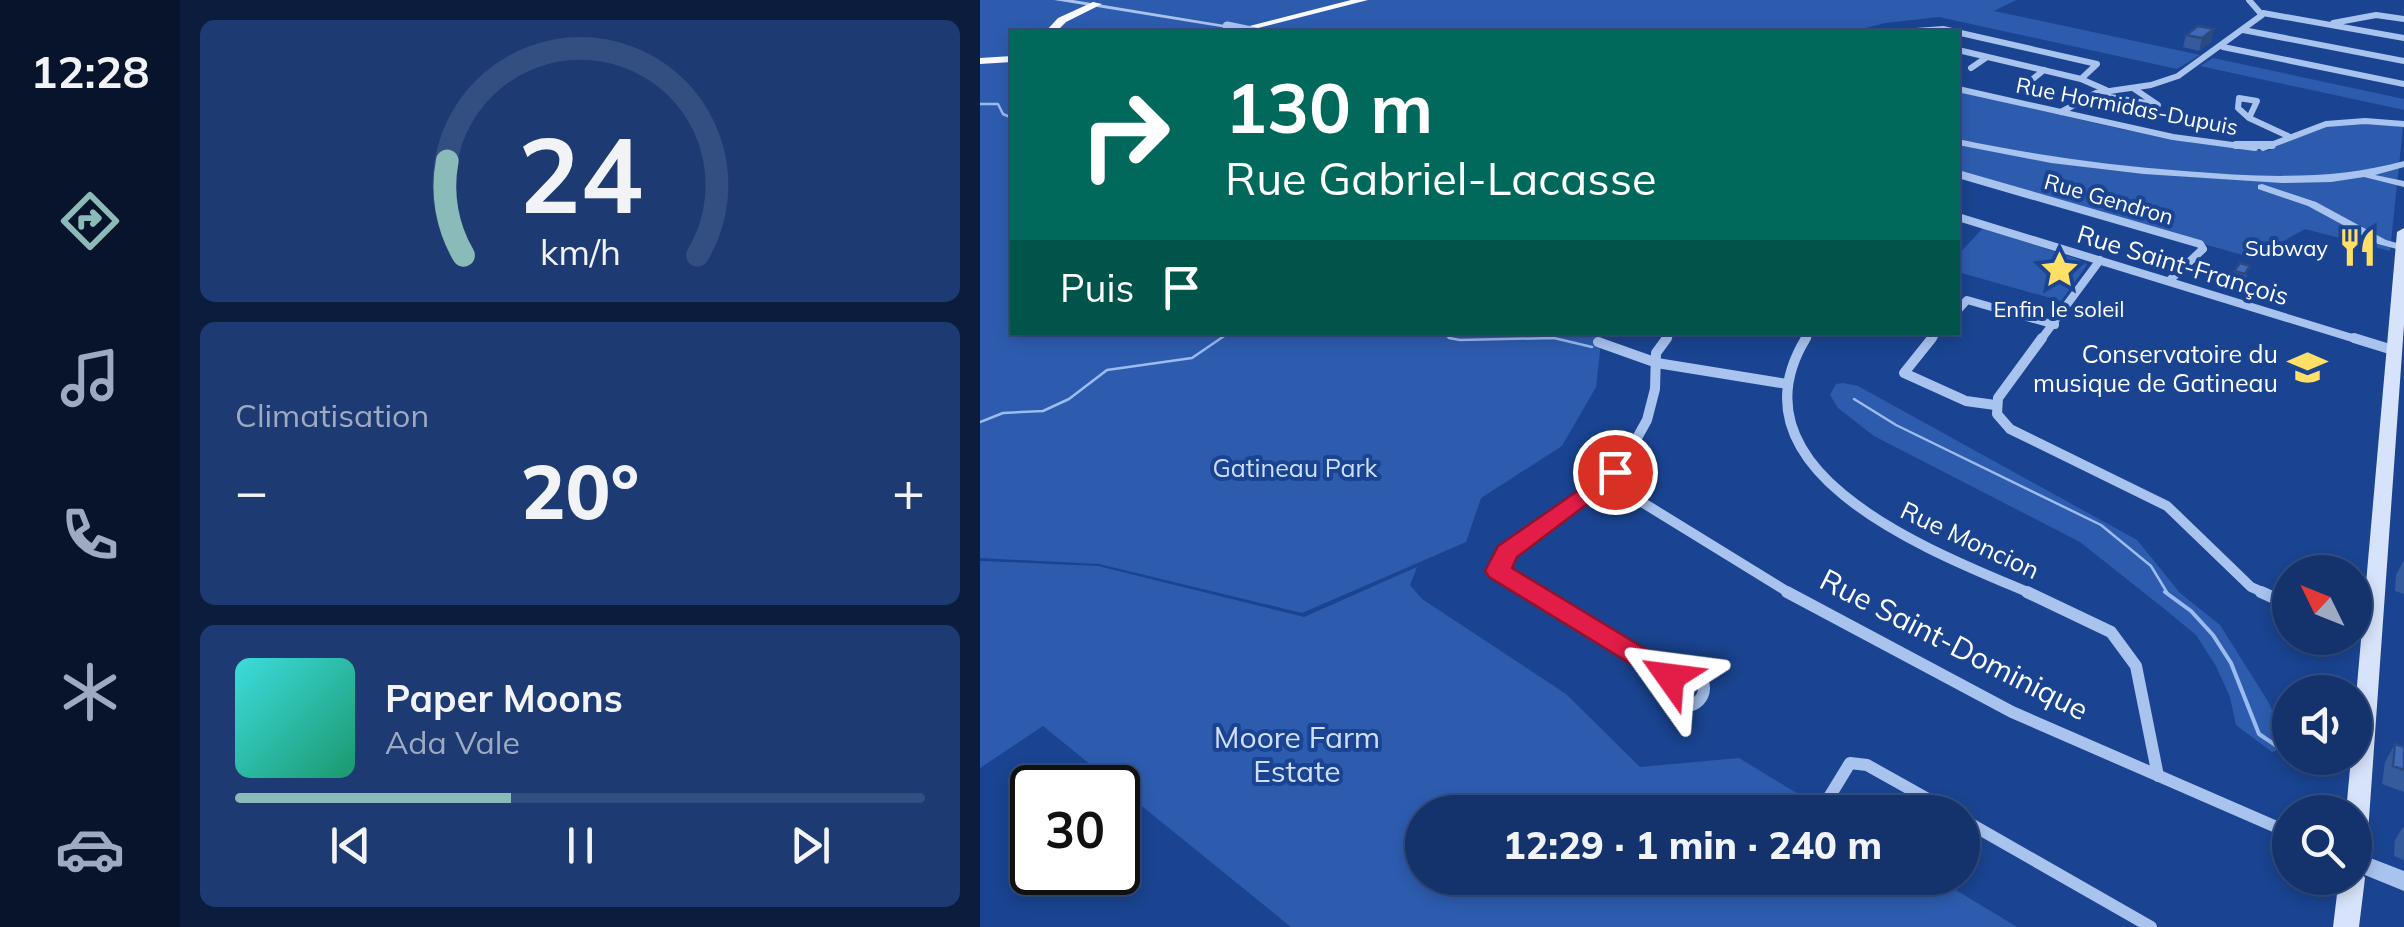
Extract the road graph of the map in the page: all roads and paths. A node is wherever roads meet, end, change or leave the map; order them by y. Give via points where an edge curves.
1 (1058, 0) edge
2 (1363, 0) edge
3 (1376, 0) edge
4 (2249, 0) edge
5 (1100, 4) junction
6 (2263, 13) junction
7 (2404, 18) edge
8 (2327, 24) junction
9 (1229, 29) edge
10 (1055, 30) edge
11 (1260, 30) edge
12 (2244, 30) junction
13 (1960, 33) edge
14 (2404, 38) edge
15 (2222, 47) junction
16 (1960, 50) edge
17 (1987, 57) junction
18 (1010, 60) edge
19 (2404, 61) edge
20 (980, 63) edge
21 (1971, 68) dead end
22 (2044, 70) junction
23 (2081, 78) junction
24 (2029, 82) dead end
25 (2404, 84) edge
26 (2132, 88) junction
27 (1960, 89) edge
28 (2108, 90) junction
29 (2092, 94) junction
30 (2060, 112) junction
31 (2249, 118) dead end
32 (2404, 124) edge
33 (2288, 136) junction
34 (1960, 142) edge
35 (2404, 164) edge
36 (1960, 175) edge
37 (2189, 175) junction
38 (2341, 177) junction
39 (2404, 184) edge
40 (1960, 218) edge
41 (2404, 232) edge
42 (2404, 249) edge
43 (2100, 260) junction
44 (2169, 281) junction
45 (1960, 308) edge
46 (2055, 325) junction
47 (1669, 335) edge
48 (1808, 335) edge
49 (1935, 335) edge
50 (1598, 342) dead end
51 (2398, 362) edge
52 (1657, 363) junction
53 (1788, 384) junction
54 (1995, 405) junction
55 (1606, 480) junction
56 (2372, 572) edge
57 (2272, 597) edge
58 (2364, 655) edge
59 (1670, 677) dead end
60 (2158, 776) junction
61 (1830, 795) edge
62 (1921, 795) edge
63 (2357, 795) edge
64 (2272, 825) edge
65 (1980, 829) edge
66 (2372, 868) edge
67 (2404, 881) edge
68 (2350, 895) edge
69 (2151, 927) edge
70 (2346, 927) edge

1 - 5 street
2 - 9 highway
3 - 11 highway
4 - 6 street
5 - 9 street
5 - 10 highway
6 - 8 street
6 - 12 street
7 - 8 street via 2376,15
8 - 14 street
12 - 15 street
12 - 19 street
13 - 23 street via 2097,64
15 - 25 street
15 - 26 street via 2172,78
16 - 17 street
17 - 21 street
17 - 22 street
18 - 20 highway
22 - 23 street
22 - 24 street
23 - 28 street
26 - 28 street
26 - 29 street via 2158,105
27 - 30 street, Rue Hormidas-Dupuis
28 - 29 street
29 - 30 street
30 - 33 street, Rue Hormidas-Dupuis via 2257,148 2271,148
31 - 33 street
32 - 33 street, Rue Hormidas-Dupuis via 2335,122
34 - 37 street via 2054,161
35 - 38 street
36 - 44 street, Rue Gendron via 2200,244 2204,249
37 - 38 street
37 - 42 street via 2291,196
38 - 39 street
40 - 43 street, Rue Saint-François
41 - 42 main road
42 - 51 main road
43 - 44 street, Rue Saint-François
43 - 46 street
44 - 51 street, Rue Saint-François
45 - 46 street via 1967,300
46 - 54 street
47 - 52 street
48 - 53 street
49 - 54 street via 1904,373 1966,401
50 - 52 street
51 - 56 main road
52 - 53 street
52 - 55 street via 1654,408
53 - 60 street, Rue Moncion via 1789,414 1804,456 1848,502 1888,528 2099,624 2121,641 2136,666
54 - 57 street via 2010,428 2167,506 2251,587
55 - 59 street via 1507,552 1498,571
55 - 60 street, Rue Saint-Dominique via 1808,605 2041,725
58 - 63 main road
60 - 64 street, Rue Saint-Dominique
61 - 62 street via 1850,763 1867,765
65 - 69 street
66 - 67 street
68 - 70 main road

